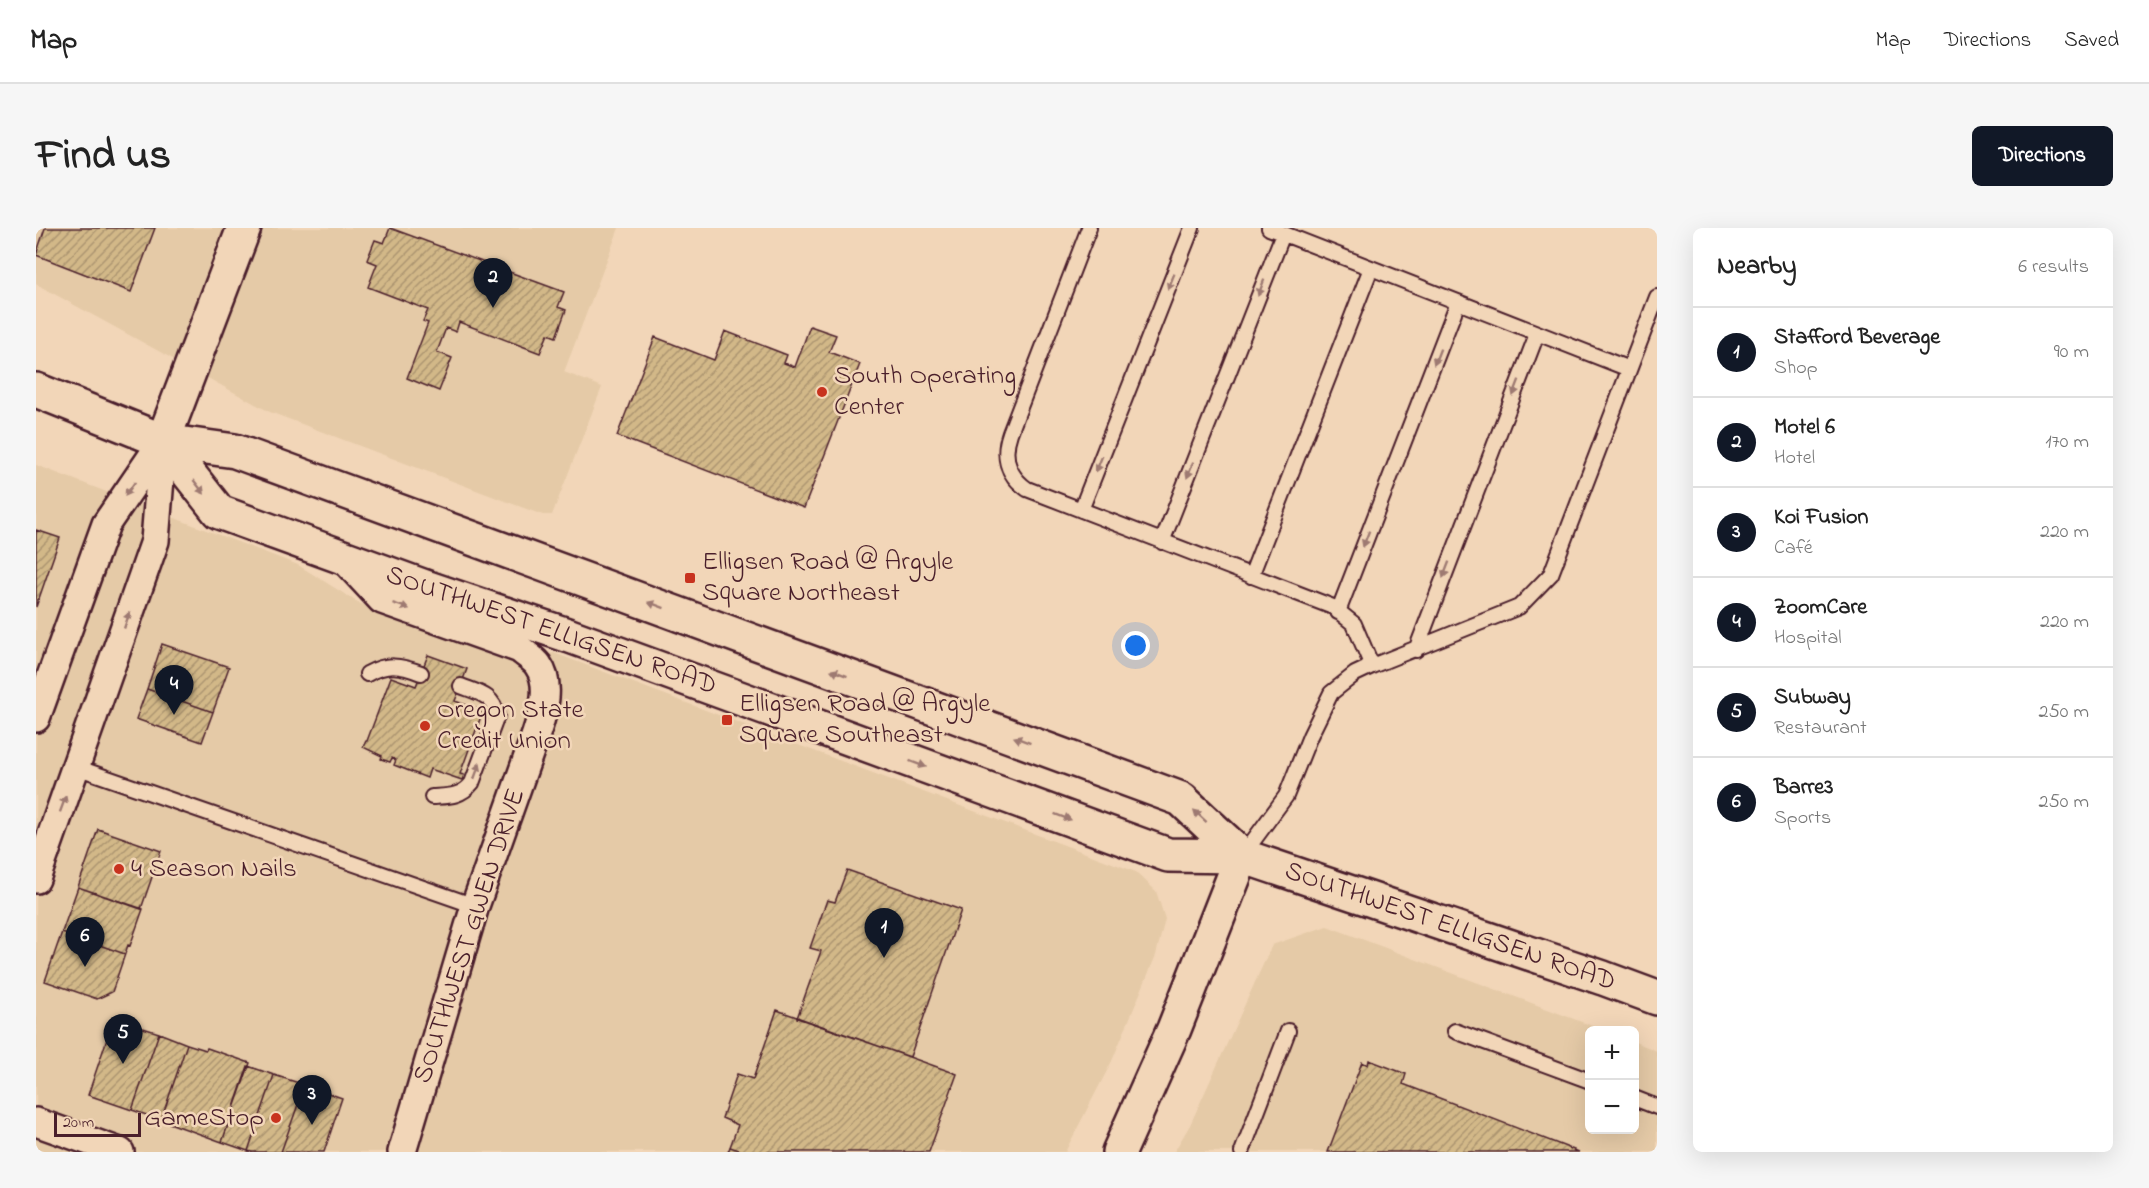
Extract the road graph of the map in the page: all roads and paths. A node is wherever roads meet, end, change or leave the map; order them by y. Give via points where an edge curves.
1 (244, 228) edge
2 (1089, 228) edge
3 (1192, 228) edge
4 (1276, 231) edge
5 (1371, 268) junction
6 (1657, 297) edge
7 (1458, 302) junction
8 (1537, 334) junction
9 (1629, 369) junction
10 (36, 390) edge
11 (163, 441) junction
12 (1081, 510) junction
13 (1162, 542) junction
14 (341, 556) junction
15 (1251, 576) junction
16 (1338, 612) junction
17 (1416, 650) junction
18 (1372, 666) junction
19 (421, 673) dead end
20 (367, 674) dead end
21 (461, 686) dead end
22 (36, 718) edge
23 (76, 767) junction
24 (432, 796) dead end
25 (1242, 856) junction
26 (36, 879) edge
27 (475, 906) junction
28 (1657, 998) edge
29 (1288, 1031) dead end
30 (1455, 1031) dead end
31 (1585, 1080) edge
32 (1639, 1100) edge
33 (1657, 1107) edge
34 (36, 1122) edge
35 (120, 1152) edge
36 (402, 1152) edge
37 (1119, 1152) edge
38 (1242, 1152) edge

1 - 11 main road
2 - 12 lane via 1006,445 1007,465 1017,482
3 -> 12 lane
4 - 5 lane
4 -> 13 lane
5 - 7 lane
5 - 15 lane
6 - 9 lane
7 - 8 lane
7 -> 16 lane
8 - 9 lane
8 -> 17 lane
9 - 17 lane via 1551,574 1519,608
10 - 11 main road, SOUTHWEST ELLIGSEN ROAD
11 -> 14 main road, SOUTHWEST ELLIGSEN ROAD via 219,512
11 -> 22 street via 106,524
23 -> 11 street via 155,541
25 -> 11 main road, SOUTHWEST ELLIGSEN ROAD via 1181,799 235,452
12 - 13 lane
13 - 15 lane
14 -> 25 main road, SOUTHWEST ELLIGSEN ROAD via 1168,855
14 -> 27 street, SOUTHWEST GWEN DRIVE via 382,600 520,649 538,665 545,705
15 - 16 lane
16 - 18 lane via 1354,624
17 - 18 lane
18 - 25 lane via 1331,693 1286,796
19 - 20 lane via 391,665
24 -> 21 lane via 452,796 467,790 497,716 486,695
26 -> 23 street
23 - 27 lane
25 - 28 main road, SOUTHWEST ELLIGSEN ROAD
25 - 37 main road via 1174,1029
27 - 36 street, SOUTHWEST GWEN DRIVE
29 - 38 lane
30 - 31 lane
32 - 33 lane
34 - 35 street

